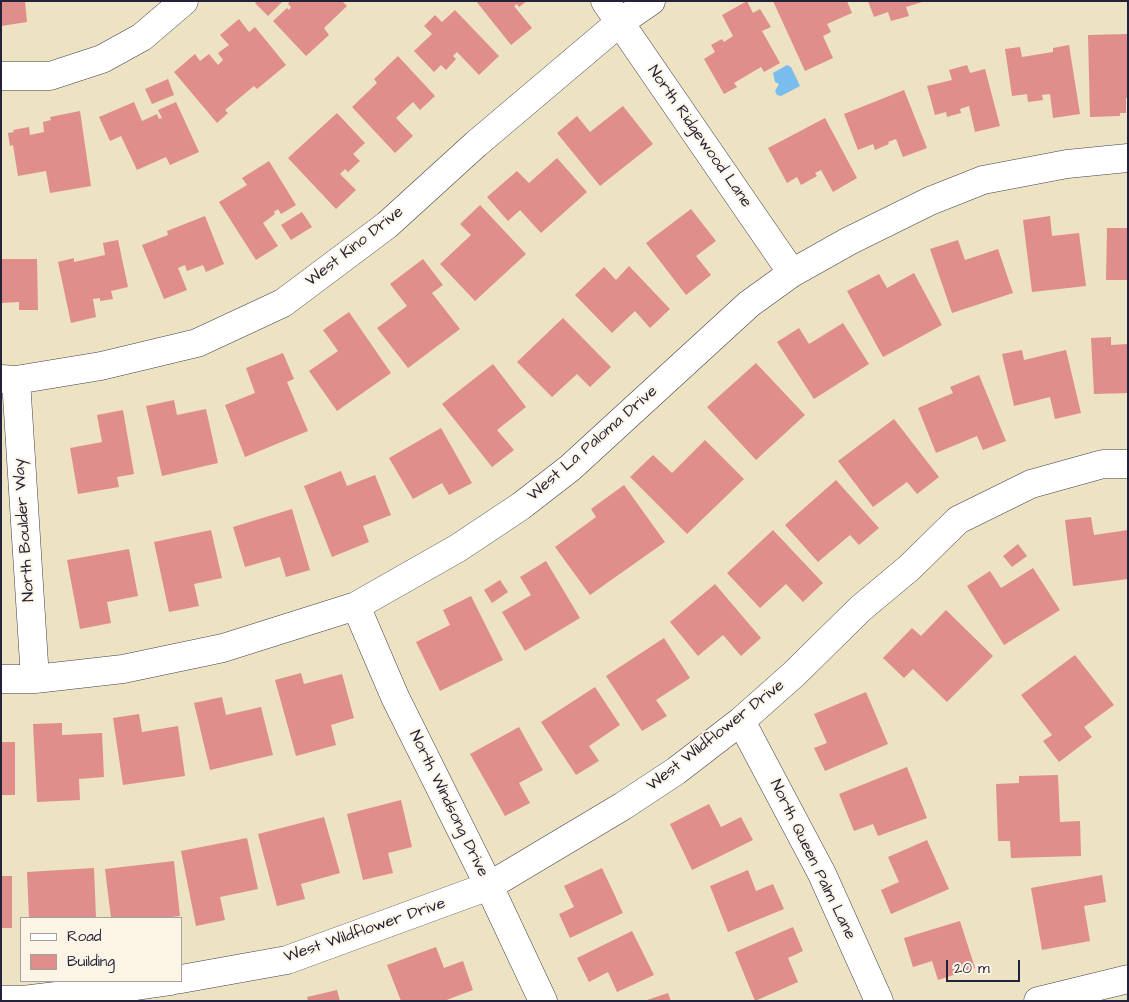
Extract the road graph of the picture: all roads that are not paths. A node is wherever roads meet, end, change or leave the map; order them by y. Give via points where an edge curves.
1 (184, 1) edge
2 (651, 1) edge
3 (612, 12) edge
4 (1, 76) edge
5 (1128, 158) edge
6 (792, 273) junction
7 (9, 380) edge
8 (1128, 464) edge
9 (356, 606) junction
10 (1, 679) edge
11 (34, 679) junction
12 (741, 721) junction
13 (489, 886) junction
14 (182, 979) edge
15 (1128, 979) edge
16 (164, 982) edge
17 (1, 1000) edge
18 (543, 1001) edge
19 (879, 1001) edge
20 (1038, 1001) edge

1 - 4 street via 142,36 102,58 50,76
2 - 3 street, West Kino Drive
3 - 6 street, North Ridgewood Lane
3 - 7 street, West Kino Drive via 387,225 283,303 197,343 101,366
5 - 6 street, West La Paloma Drive via 1067,164 983,180 930,201
6 - 9 street, West La Paloma Drive via 749,304 570,468 521,506 458,548
7 - 11 street, North Boulder Way
8 - 12 street, West Wildflower Drive via 1103,464 1031,484 958,520
9 - 11 street, West La Paloma Drive via 223,648 123,669
9 - 13 street, North Windsong Drive via 395,697
10 - 11 street, West La Paloma Drive
12 - 13 street, West Wildflower Drive via 676,771
12 - 19 street, North Queen Palm Lane via 822,874
13 - 14 street, West Wildflower Drive via 287,960
13 - 18 street, North Windsong Drive
15 - 20 street
16 - 17 street

